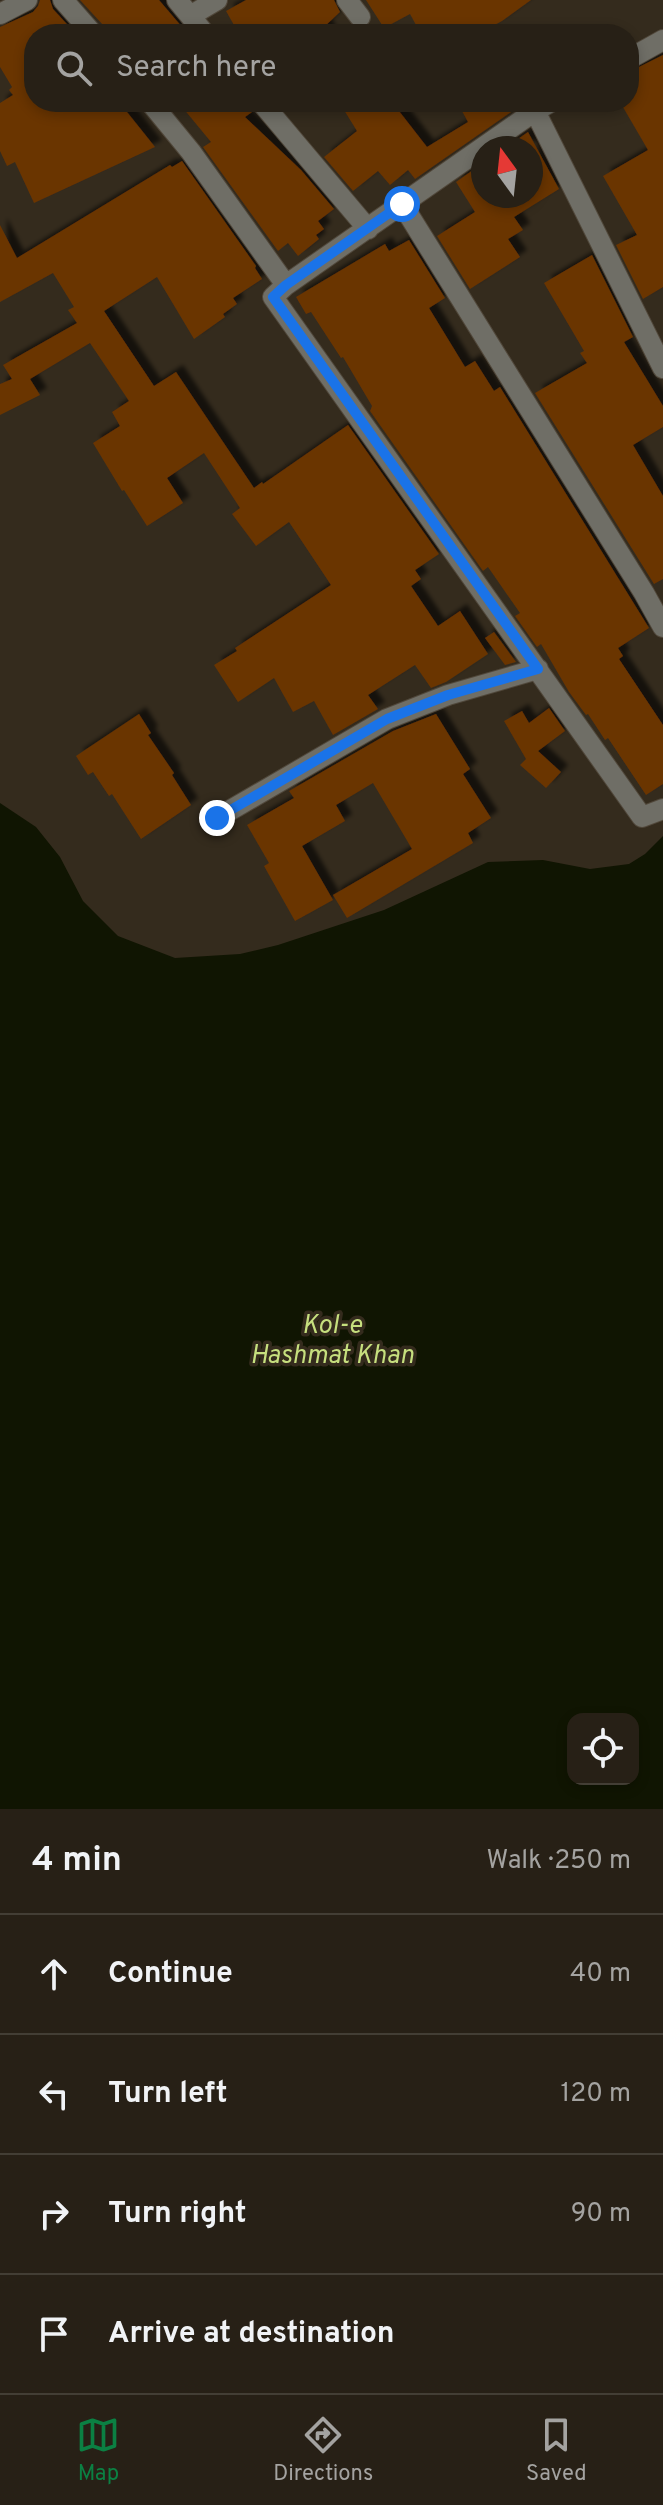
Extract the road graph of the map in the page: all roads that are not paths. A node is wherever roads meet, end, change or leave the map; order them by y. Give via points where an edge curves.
1 (27, 0) edge
2 (63, 0) edge
3 (217, 0) edge
4 (347, 0) edge
5 (183, 8) edge
6 (0, 14) edge
7 (360, 17) dead end
8 (84, 24) edge
9 (197, 24) edge
10 (663, 40) edge
11 (639, 53) edge
12 (158, 112) edge
13 (269, 112) edge
14 (534, 112) edge
15 (546, 112) edge
16 (402, 204) junction
17 (368, 229) junction
18 (286, 285) junction
19 (663, 368) edge
20 (663, 627) edge
21 (538, 669) junction
22 (663, 809) edge
23 (217, 818) dead end

1 - 6 street
2 - 8 street
3 - 5 street
4 - 7 street
5 - 9 street
10 - 11 street
12 - 18 street
13 - 17 street
14 - 16 street
15 - 19 street
16 - 17 street
16 - 20 street
17 - 18 street
18 - 21 street via 273,297
21 - 22 street via 642,817
21 - 23 street via 387,719

